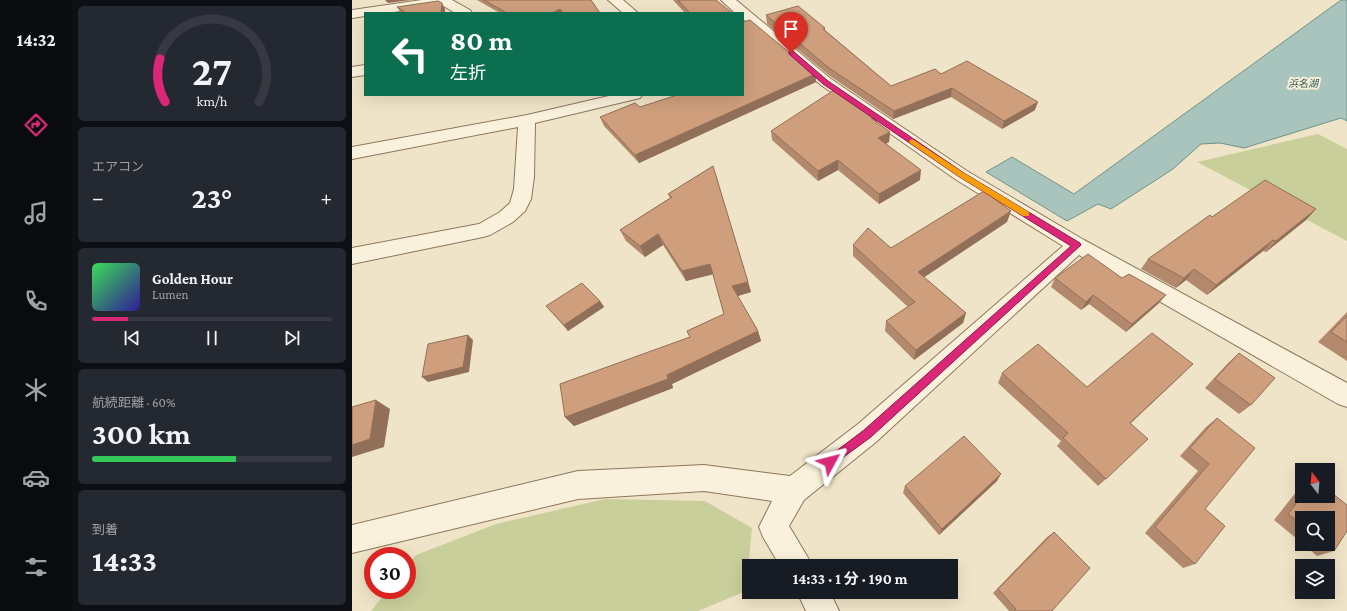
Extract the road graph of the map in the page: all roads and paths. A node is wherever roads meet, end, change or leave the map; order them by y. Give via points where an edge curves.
1 (442, 0) edge
2 (615, 0) edge
3 (728, 0) edge
4 (364, 12) edge
5 (365, 12) edge
6 (463, 12) edge
7 (630, 12) edge
8 (742, 12) edge
9 (352, 14) edge
10 (744, 14) edge
11 (364, 70) edge
12 (352, 72) edge
13 (630, 96) edge
14 (527, 120) junction
15 (352, 153) edge
16 (1077, 245) junction
17 (352, 256) edge
18 (1347, 396) edge
19 (794, 490) junction
20 (352, 539) edge
21 (793, 559) edge
22 (816, 599) edge
23 (824, 611) edge

1 - 5 street
1 - 6 street
2 - 7 street
3 - 8 street
4 - 9 street
10 - 16 street via 826,82 961,175
11 - 12 street
13 - 14 street
14 - 15 street
14 - 17 street via 524,191 519,206 500,222 483,230
16 - 18 street
16 - 19 street via 867,434
19 - 20 street via 704,478 578,485
19 - 21 street via 774,527
22 - 23 street

